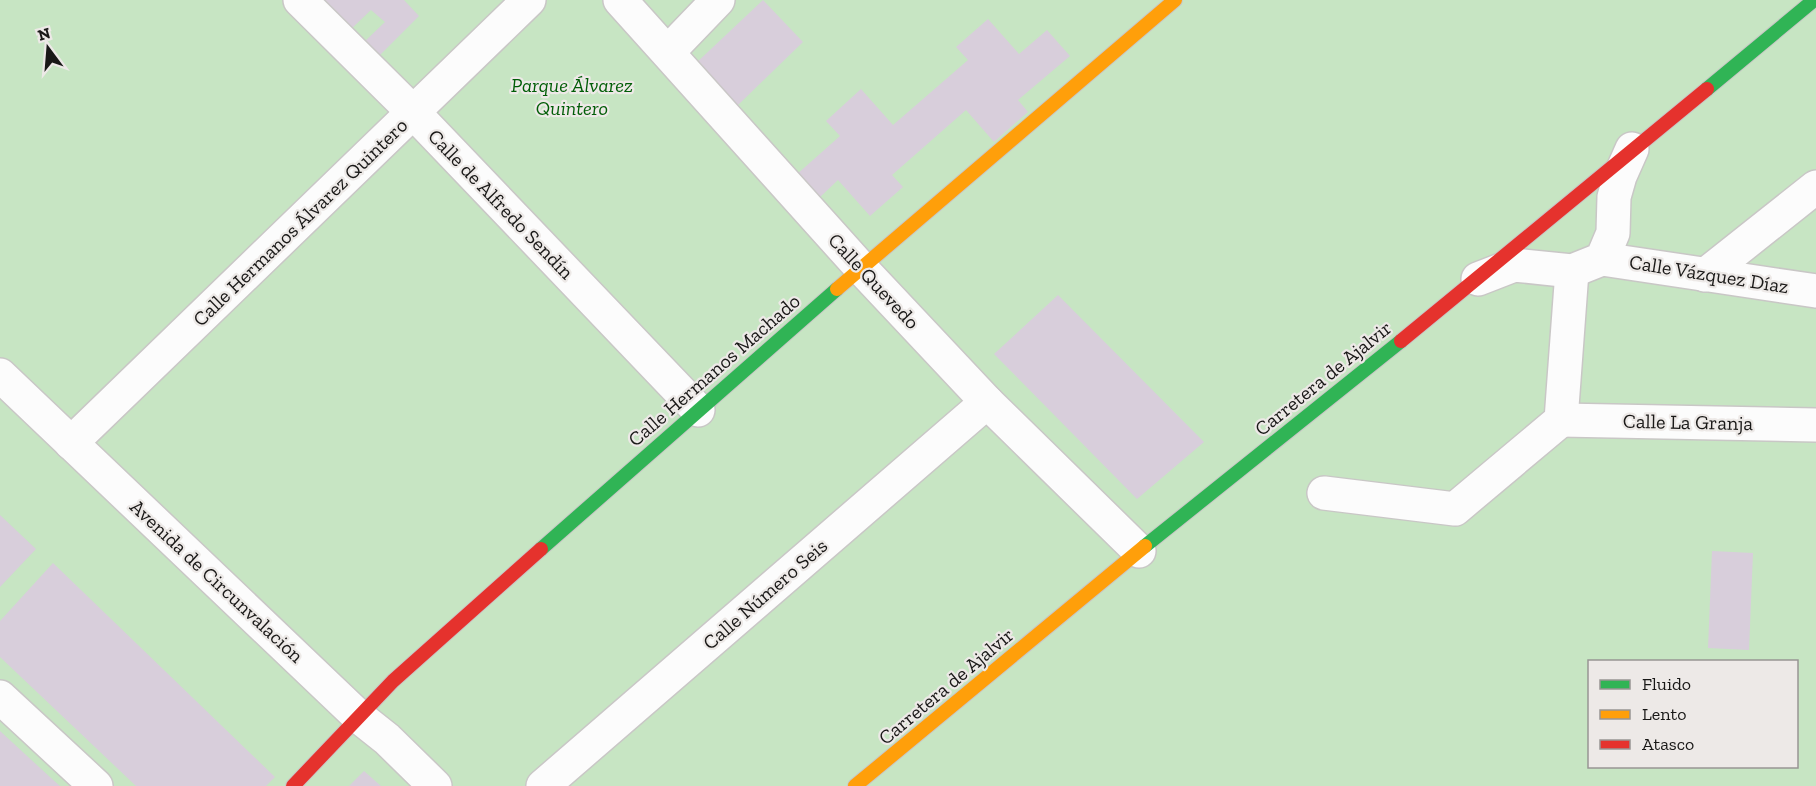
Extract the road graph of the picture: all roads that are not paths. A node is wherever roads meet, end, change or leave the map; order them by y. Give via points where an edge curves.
1 (300, 0) edge
2 (529, 0) edge
3 (620, 0) edge
4 (718, 0) edge
5 (1175, 0) edge
6 (1814, 0) edge
7 (668, 52) junction
8 (414, 113) junction
9 (1632, 149) junction
10 (1816, 187) edge
11 (1602, 259) junction
12 (861, 268) junction
13 (1572, 272) junction
14 (1705, 275) junction
15 (1478, 279) junction
16 (1816, 291) edge
17 (0, 375) edge
18 (987, 402) junction
19 (698, 410) junction
20 (1560, 420) junction
21 (1816, 425) edge
22 (71, 443) junction
23 (1324, 493) dead end
24 (1139, 551) junction
25 (0, 697) edge
26 (358, 716) junction
27 (96, 786) edge
28 (293, 786) edge
29 (435, 786) edge
30 (543, 786) edge
31 (855, 786) edge

1 - 8 street, Calle de Alfredo Sendín
2 - 8 street, Calle Hermanos Álvarez Quintero
3 - 7 street, Calle Quevedo
4 - 7 street
5 - 12 street, Calle Hermanos Machado
6 - 9 street, Carretera de Ajalvir
7 - 12 street, Calle Quevedo
8 - 19 street, Calle de Alfredo Sendín
8 - 22 street, Calle Hermanos Álvarez Quintero
9 - 11 street via 1614,197 1612,232
9 - 15 street, Carretera de Ajalvir
10 - 14 street
11 - 13 street
11 - 14 street, Calle Vázquez Díaz
12 - 18 street, Calle Quevedo
12 - 19 street, Calle Hermanos Machado
13 - 15 street via 1514,265
13 - 20 street
14 - 16 street, Calle Vázquez Díaz
15 - 24 street, Carretera de Ajalvir
17 - 22 street, Avenida de Circunvalación
18 - 24 street, Calle Quevedo
18 - 30 street, Calle Número Seis
19 - 26 street, Calle Hermanos Machado
20 - 21 street, Calle La Granja
20 - 23 street via 1455,509
22 - 26 street, Avenida de Circunvalación
24 - 31 street, Carretera de Ajalvir
25 - 27 street
26 - 28 street, Calle Hermanos Machado
26 - 29 street, Avenida de Circunvalación

